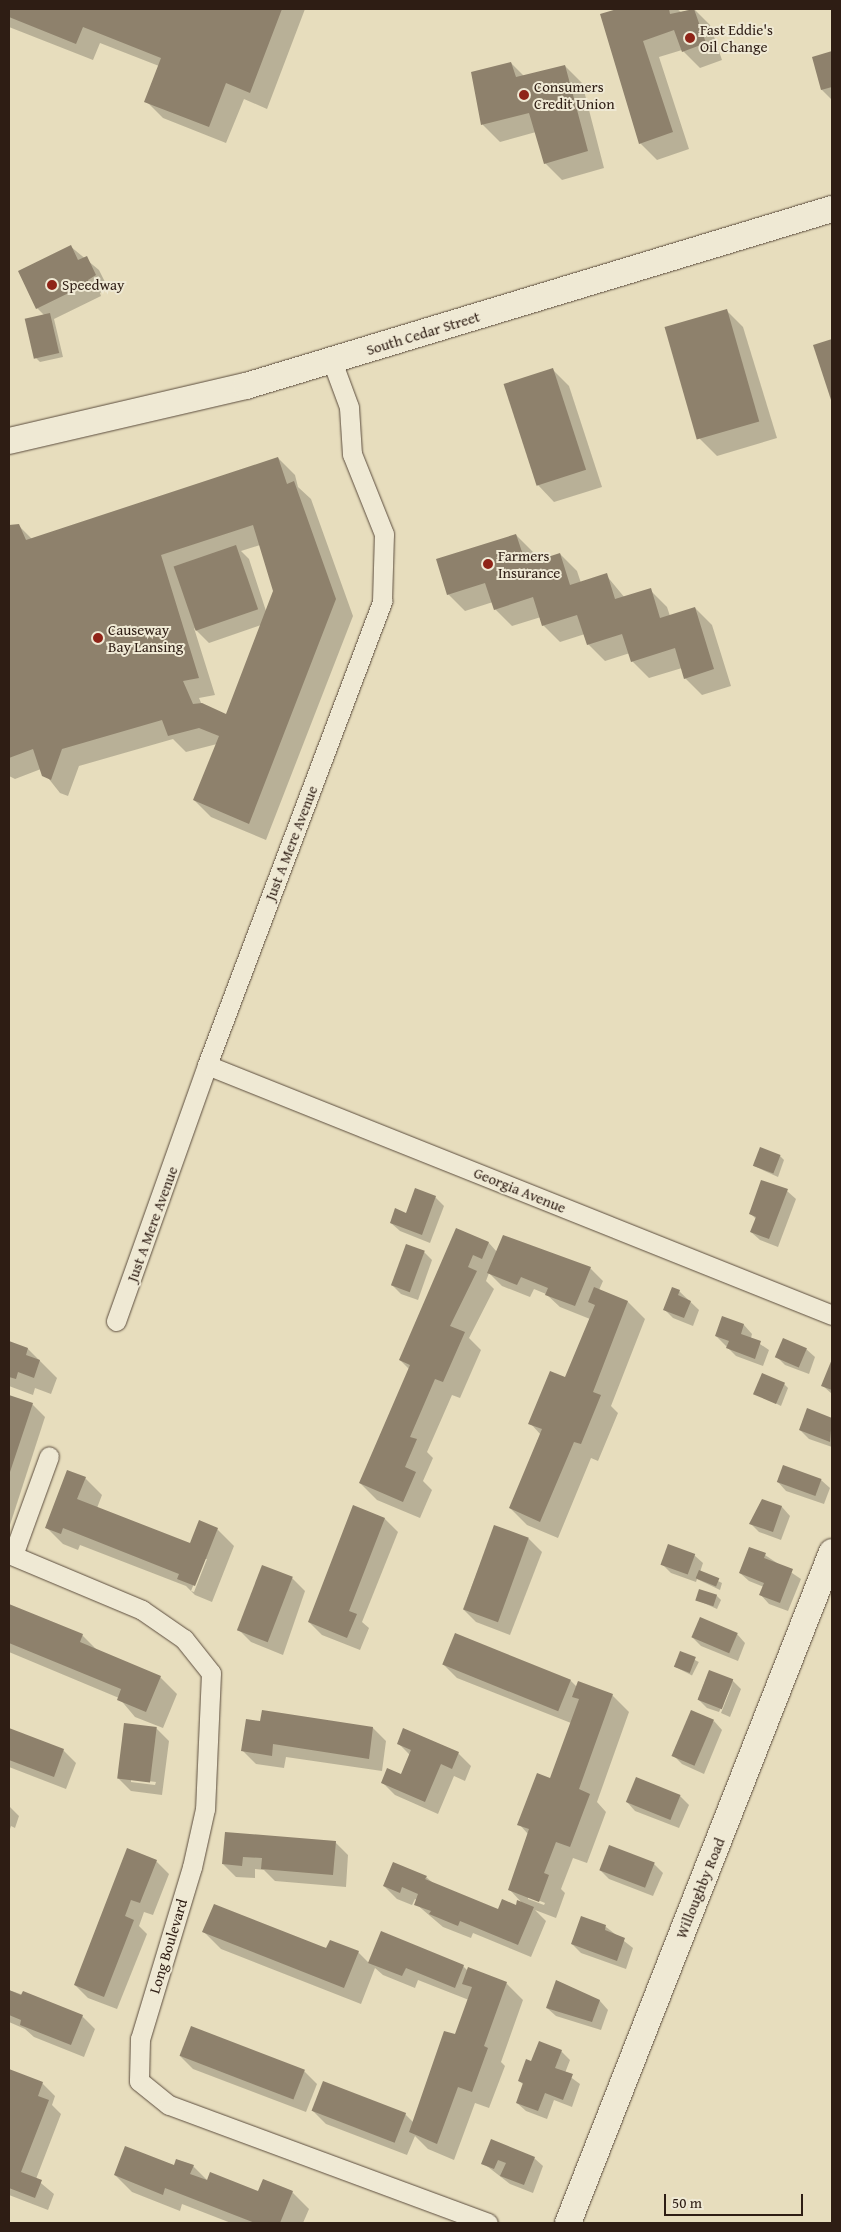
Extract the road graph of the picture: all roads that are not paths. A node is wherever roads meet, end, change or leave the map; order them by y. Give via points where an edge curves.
1 (832, 209) edge
2 (332, 361) junction
3 (9, 441) edge
4 (207, 1065) junction
5 (832, 1315) edge
6 (116, 1320) dead end
7 (49, 1456) dead end
8 (832, 1552) edge
9 (11, 1555) edge
10 (488, 2223) edge
11 (568, 2223) edge

1 - 2 main road, South Cedar Street
2 - 3 main road, South Cedar Street via 182,404
2 - 4 street, Just A Mere Avenue via 349,407 352,454 384,534 382,601
4 - 5 street, Georgia Avenue
4 - 6 street, Just A Mere Avenue
7 - 9 street
8 - 11 main road, Willoughby Road
9 - 10 street, Long Boulevard via 142,1610 184,1639 211,1673 206,1808 192,1867 140,2039 139,2081 169,2106

